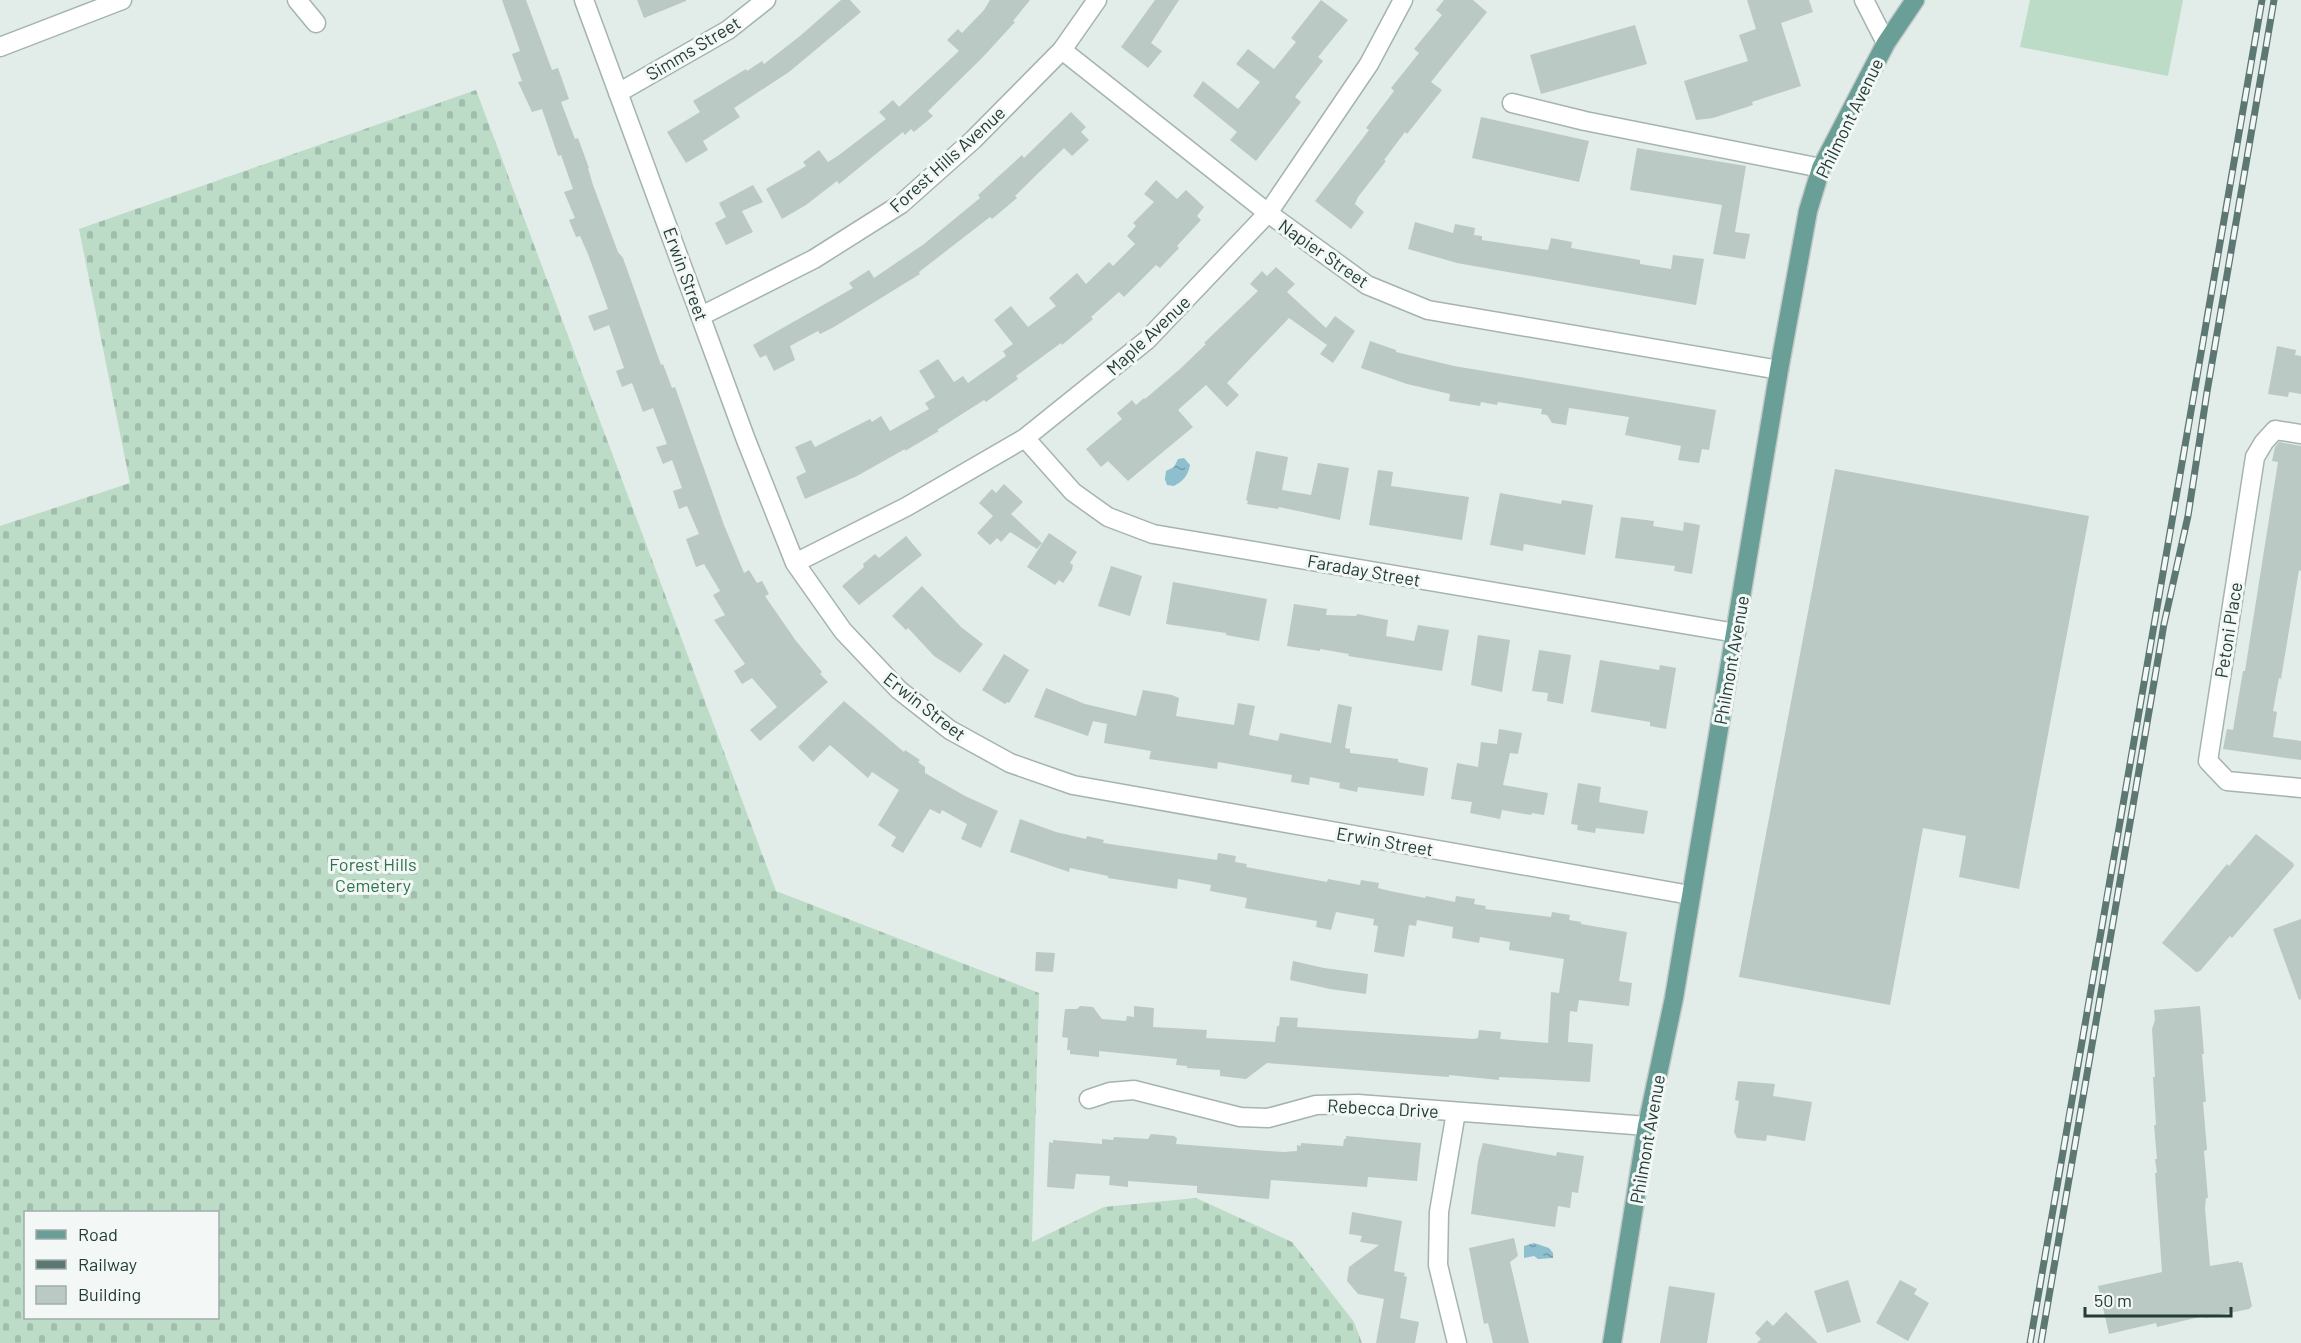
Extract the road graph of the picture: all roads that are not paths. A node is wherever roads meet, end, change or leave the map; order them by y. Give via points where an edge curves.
1 (122, 0) edge
2 (297, 0) edge
3 (584, 0) edge
4 (766, 0) edge
5 (1097, 0) edge
6 (1403, 0) edge
7 (1864, 0) edge
8 (1915, 0) edge
9 (316, 23) dead end
10 (1886, 43) junction
11 (0, 47) edge
12 (1062, 50) junction
13 (618, 93) junction
14 (1512, 103) dead end
15 (1821, 168) junction
16 (1268, 213) junction
17 (701, 316) junction
18 (1779, 370) junction
19 (2301, 435) edge
20 (1025, 438) junction
21 (795, 563) junction
22 (1736, 633) junction
23 (2301, 788) edge
24 (1690, 895) junction
25 (1089, 1099) dead end
26 (1456, 1112) junction
27 (1647, 1126) junction
28 (1457, 1343) edge
29 (1612, 1343) edge

1 - 11 street
2 - 9 street
3 - 13 street, Erwin Street
4 - 13 street, Simms Street via 728,30
5 - 12 street, Forest Hills Avenue
6 - 16 street, Maple Avenue via 1369,64
7 - 10 street
8 - 10 main road, Philmont Avenue
10 - 15 main road, Philmont Avenue
12 - 16 street, Napier Street
12 - 17 street, Forest Hills Avenue via 974,140 901,204 814,259
13 - 17 street, Erwin Street
14 - 15 street
15 - 18 main road, Philmont Avenue via 1808,211
16 - 18 street, Napier Street via 1367,285 1428,310
16 - 20 street, Maple Avenue via 1147,340
17 - 21 street, Erwin Street
18 - 22 main road, Philmont Avenue
19 - 23 street, Petoni Place via 2275,430 2255,458 2208,761 2226,781
20 - 21 street, Maple Avenue via 906,507
20 - 22 street, Faraday Street via 1073,492 1108,517 1153,534
21 - 24 street, Erwin Street via 843,631 899,690 950,730 1010,763 1073,785
22 - 24 main road, Philmont Avenue
24 - 27 main road, Philmont Avenue via 1665,1046
25 - 26 street, Rebecca Drive via 1134,1090 1240,1117 1268,1119 1316,1105 1358,1104
26 - 27 street, Rebecca Drive
26 - 28 street via 1439,1212 1438,1265
27 - 29 main road, Philmont Avenue

